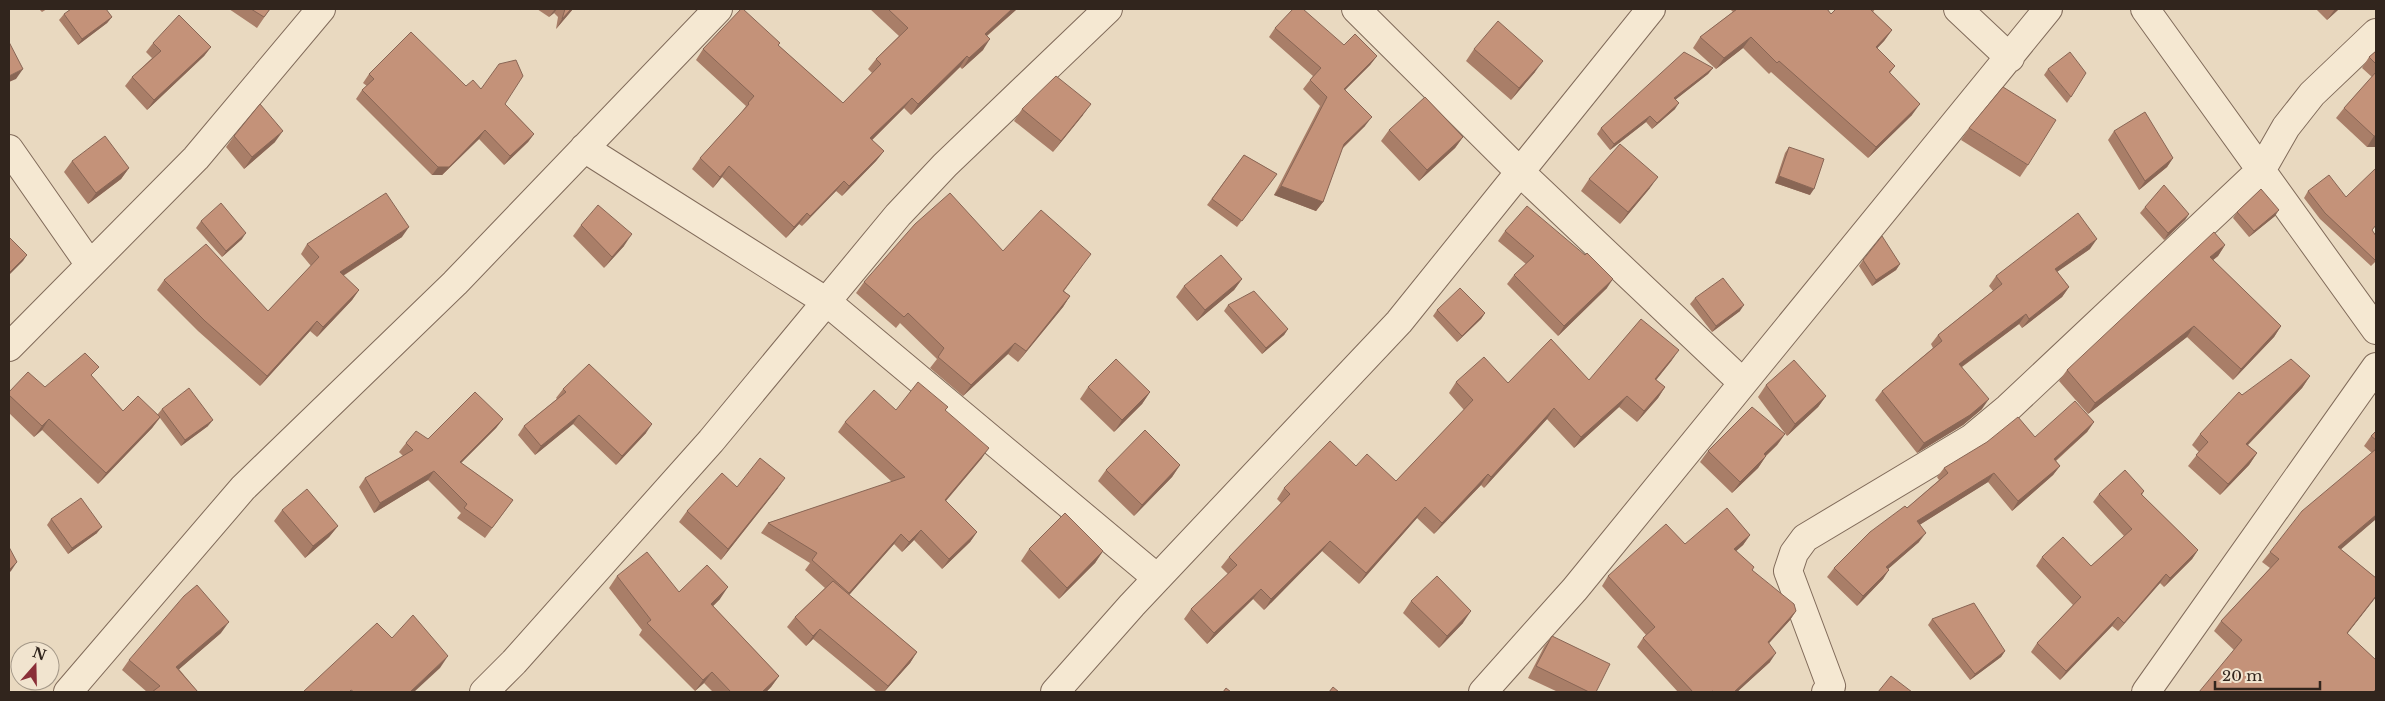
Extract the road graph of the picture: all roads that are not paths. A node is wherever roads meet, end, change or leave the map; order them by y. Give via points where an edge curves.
1 (321, 9) edge
2 (718, 9) edge
3 (1108, 9) edge
4 (1356, 9) edge
5 (1651, 9) edge
6 (1958, 9) edge
7 (2048, 9) edge
8 (2145, 9) edge
9 (2376, 33) edge
10 (2010, 58) junction
11 (9, 148) edge
12 (584, 148) junction
13 (2262, 169) junction
14 (1520, 172) junction
15 (90, 265) junction
16 (827, 302) junction
17 (2376, 330) edge
18 (9, 347) edge
19 (2376, 367) edge
20 (1743, 383) junction
21 (1157, 578) junction
22 (1832, 690) edge
23 (68, 692) edge
24 (484, 692) edge
25 (1055, 692) edge
26 (1482, 692) edge
27 (2146, 692) edge

1 - 15 street via 196,158
2 - 12 street
3 - 16 street via 945,165 898,215
4 - 14 street
5 - 14 street
6 - 10 street
7 - 10 street
8 - 13 street
9 - 13 street via 2312,94 2286,127
10 - 20 street
11 - 15 street
12 - 16 street
12 - 23 street via 455,283 243,488
13 - 17 street
13 - 22 street via 1972,438 1805,538 1794,553 1788,571
14 - 20 street
14 - 21 street via 1399,322
15 - 18 street
16 - 21 street
16 - 24 street via 711,441
19 - 27 street
20 - 26 street via 1574,589
21 - 25 street

